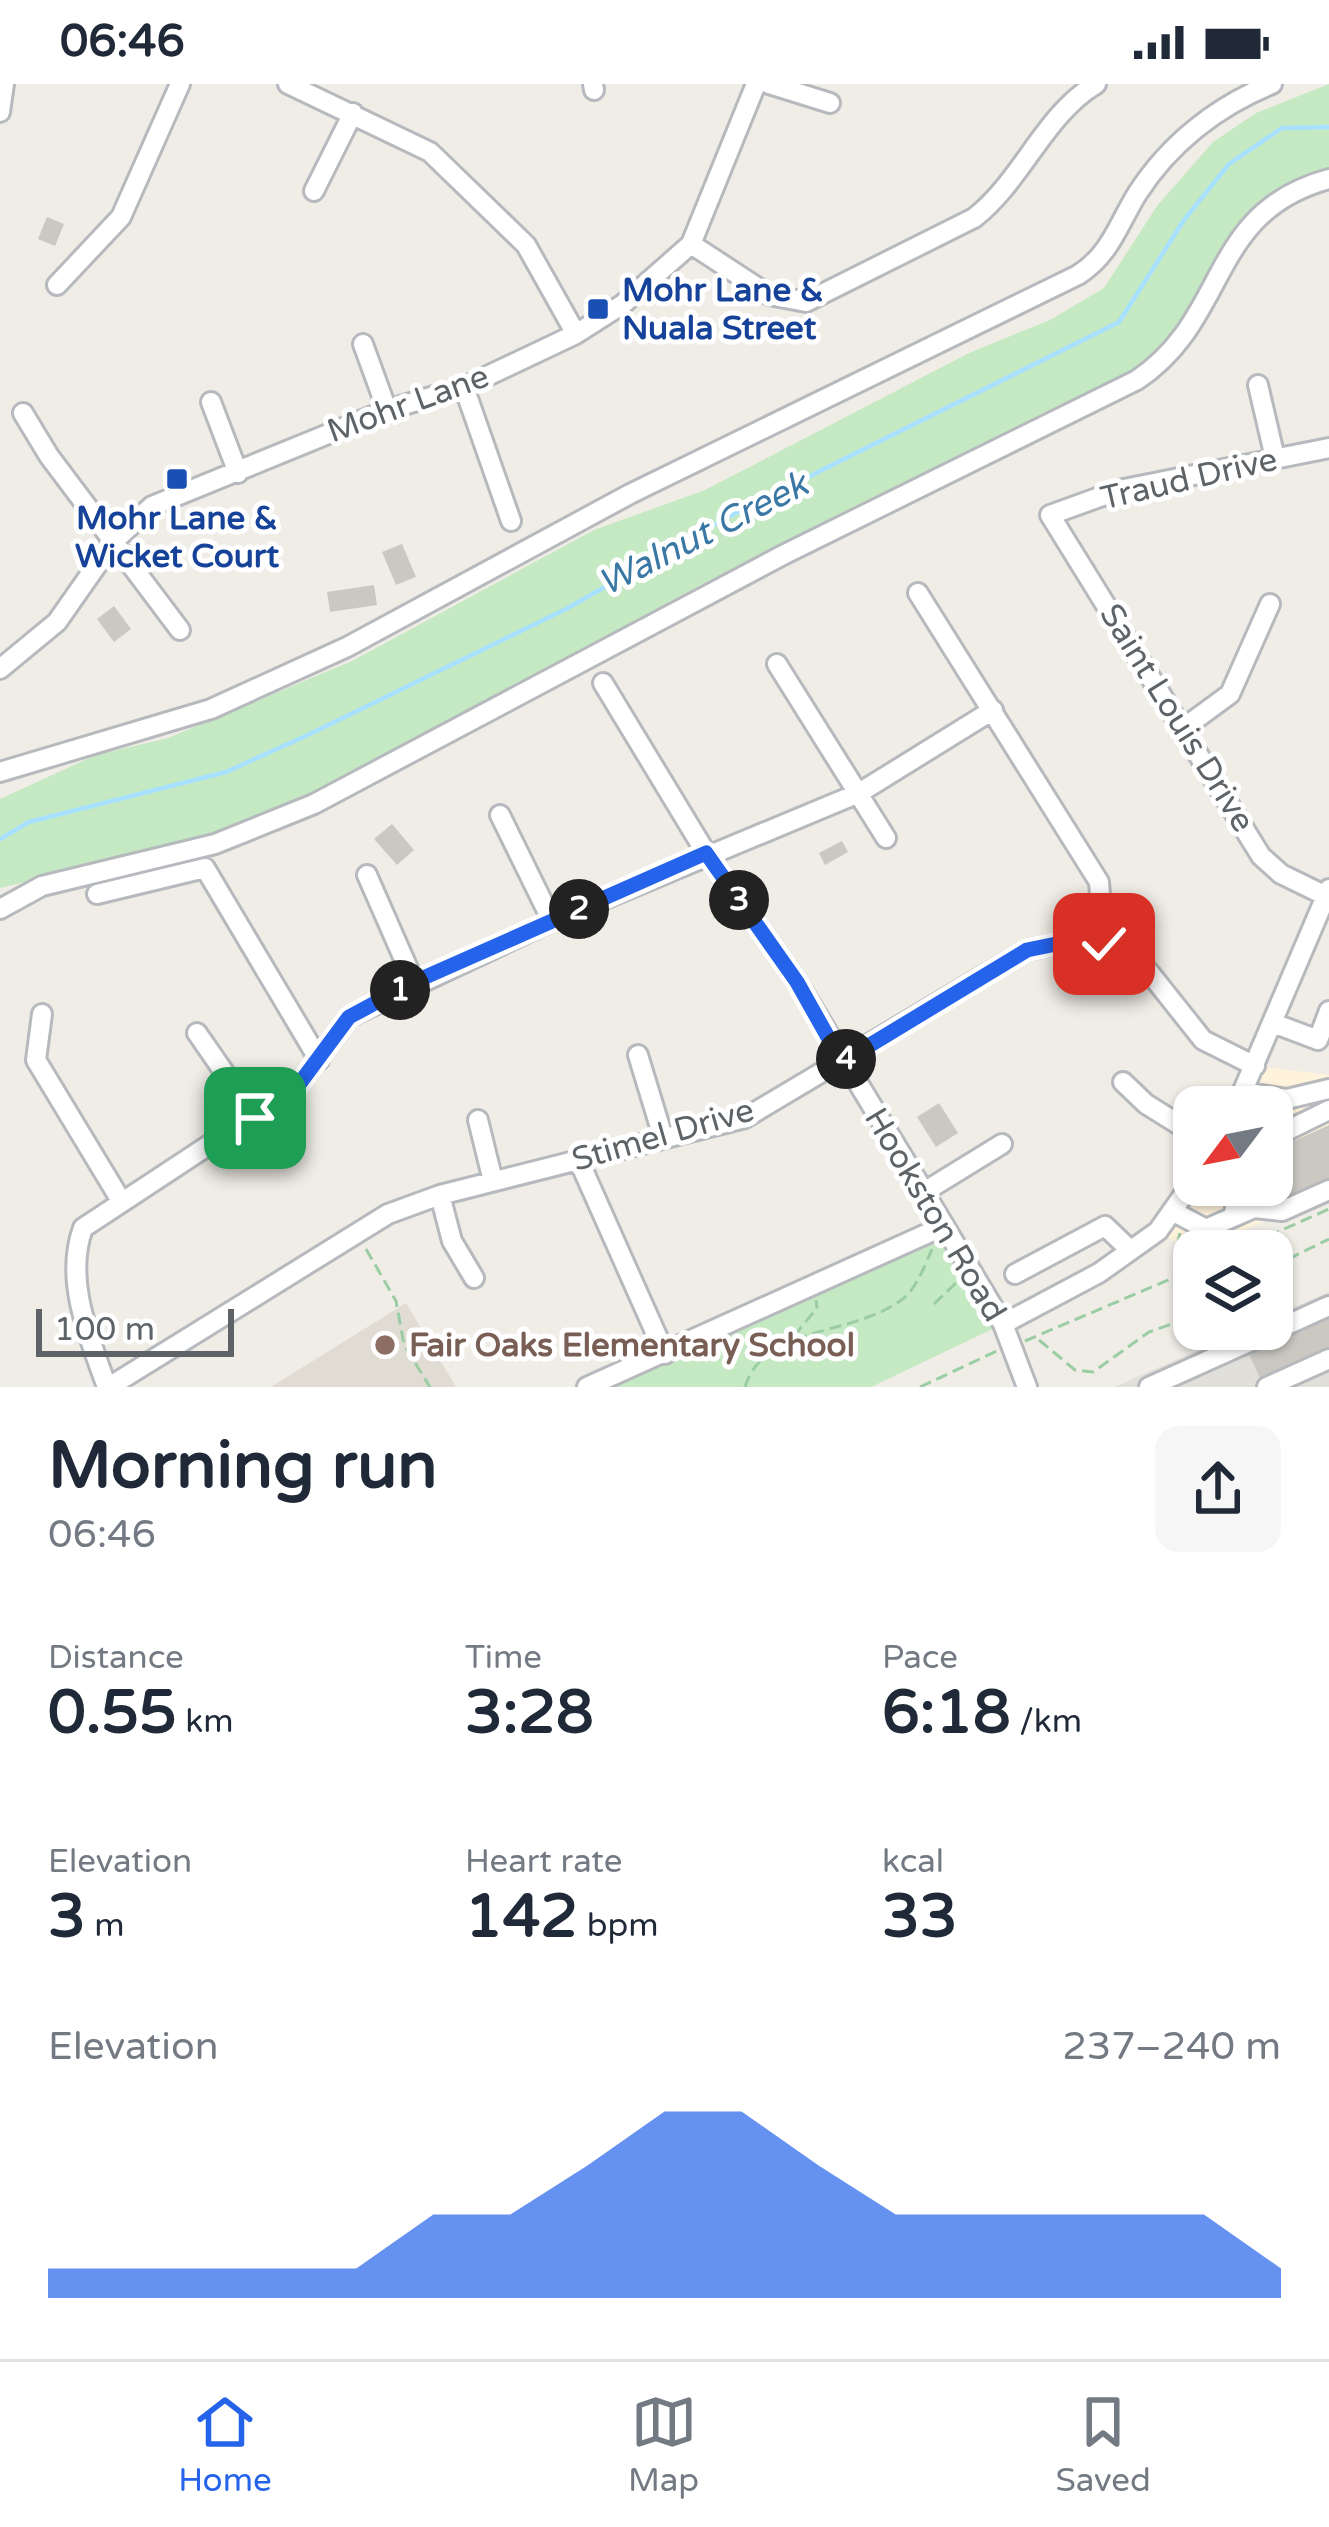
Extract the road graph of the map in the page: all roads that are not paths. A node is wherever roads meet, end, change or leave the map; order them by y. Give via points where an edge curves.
1 (4, 84) edge
2 (180, 84) edge
3 (288, 84) edge
4 (756, 84) edge
5 (769, 84) edge
6 (1096, 84) edge
7 (1272, 84) edge
8 (830, 103) dead end
9 (0, 112) edge
10 (352, 113) junction
11 (1329, 178) edge
12 (314, 191) dead end
13 (691, 244) junction
14 (57, 285) dead end
15 (576, 334) junction
16 (363, 344) dead end
17 (1258, 385) dead end
18 (464, 387) junction
19 (211, 402) dead end
20 (386, 410) junction
21 (23, 413) dead end
22 (1329, 448) edge
23 (1275, 458) junction
24 (238, 472) junction
25 (1050, 515) joint
26 (511, 521) dead end
27 (113, 542) junction
28 (918, 592) dead end
29 (1270, 604) dead end
30 (180, 630) dead end
31 (0, 645) edge
32 (777, 664) dead end
33 (7, 666) edge
34 (603, 683) dead end
35 (993, 710) junction
36 (1185, 728) junction
37 (0, 772) edge
38 (859, 793) junction
39 (500, 815) dead end
40 (886, 838) dead end
41 (706, 853) junction
42 (368, 875) dead end
43 (97, 894) dead end
44 (1327, 900) edge
45 (0, 909) edge
46 (552, 921) junction
47 (1104, 944) junction
48 (414, 982) junction
49 (1329, 1011) edge
50 (42, 1014) dead end
51 (1273, 1023) junction
52 (197, 1033) dead end
53 (638, 1055) dead end
54 (319, 1060) junction
55 (842, 1062) junction
56 (1255, 1066) junction
57 (1123, 1082) dead end
58 (1245, 1086) edge
59 (1329, 1089) edge
60 (1293, 1098) edge
61 (1329, 1110) edge
62 (255, 1118) junction
63 (478, 1120) dead end
64 (1173, 1121) edge
65 (1293, 1128) edge
66 (663, 1137) junction
67 (1002, 1144) dead end
68 (579, 1161) junction
69 (493, 1181) junction
70 (1329, 1190) edge
71 (924, 1192) junction
72 (440, 1195) junction
73 (120, 1199) junction
74 (1175, 1206) edge
75 (1235, 1206) edge
76 (1168, 1216) junction
77 (1233, 1216) junction
78 (944, 1226) junction
79 (1130, 1250) junction
80 (1015, 1274) dead end
81 (474, 1278) dead end
82 (1329, 1306) edge
83 (1003, 1324) junction
84 (665, 1354) junction
85 (1329, 1360) edge
86 (108, 1387) edge
87 (587, 1387) edge
88 (1027, 1387) edge
89 (1148, 1387) edge
90 (1268, 1387) edge

1 - 9 street
2 - 14 street via 121,217
3 - 10 street
4 - 13 street, Mohr Lane
5 - 8 street
6 - 13 street via 974,218 806,302 769,295
7 - 37 street via 1166,153 1099,262 1078,275 630,494 347,647 211,709
10 - 12 street
10 - 15 street via 430,152 526,245
11 - 45 street via 1294,191 1243,230 1207,302 1137,380 783,555 294,813 203,848 42,886
13 - 15 street, Mohr Lane
15 - 18 street, Mohr Lane
16 - 20 street
17 - 23 street
18 - 20 street, Mohr Lane
18 - 26 street
19 - 24 street
20 - 24 street, Mohr Lane
21 - 27 street
22 - 23 street, Traud Drive
23 - 25 street, Traud Drive via 1119,490
24 - 27 street, Mohr Lane via 152,506
25 - 36 street, Saint Louis Drive
27 - 30 street
27 - 33 street, Mohr Lane via 57,622
28 - 35 street
29 - 36 street via 1230,694
31 - 33 street
32 - 38 street
34 - 41 street, Hookston Road
35 - 38 street
35 - 47 street via 1099,882
36 - 44 street, Saint Louis Drive via 1261,856
38 - 40 street
38 - 41 street
39 - 46 street
41 - 46 street
41 - 55 street, Hookston Road
42 - 48 street
43 - 54 street via 205,868
44 - 51 street
46 - 48 street
47 - 55 street, Stimel Drive via 1027,950
47 - 56 street via 1149,972 1203,1040
48 - 54 street via 349,1017
49 - 51 street via 1318,1040
50 - 73 street via 36,1060
51 - 56 street
52 - 62 street
53 - 66 street
54 - 62 street
55 - 66 street, Stimel Drive via 745,1118
55 - 71 street, Hookston Road
56 - 58 street
57 - 64 street
59 - 60 street
61 - 65 street
62 - 73 street
63 - 69 street
66 - 68 street, Stimel Drive
67 - 71 street
68 - 69 street, Stimel Drive
68 - 84 street
69 - 72 street, Stimel Drive
70 - 77 street via 1282,1210
71 - 78 street, Hookston Road
72 - 81 street via 452,1241
72 - 86 street, Stimel Drive via 388,1214
73 - 86 street via 83,1228 74,1266
74 - 76 street
75 - 77 street
76 - 77 street via 1206,1228
76 - 79 street
78 - 83 street, Hookston Road
78 - 84 street
79 - 80 street via 1105,1226
79 - 83 street
82 - 89 street
83 - 88 street, Hookston Road
84 - 87 street
85 - 90 street

